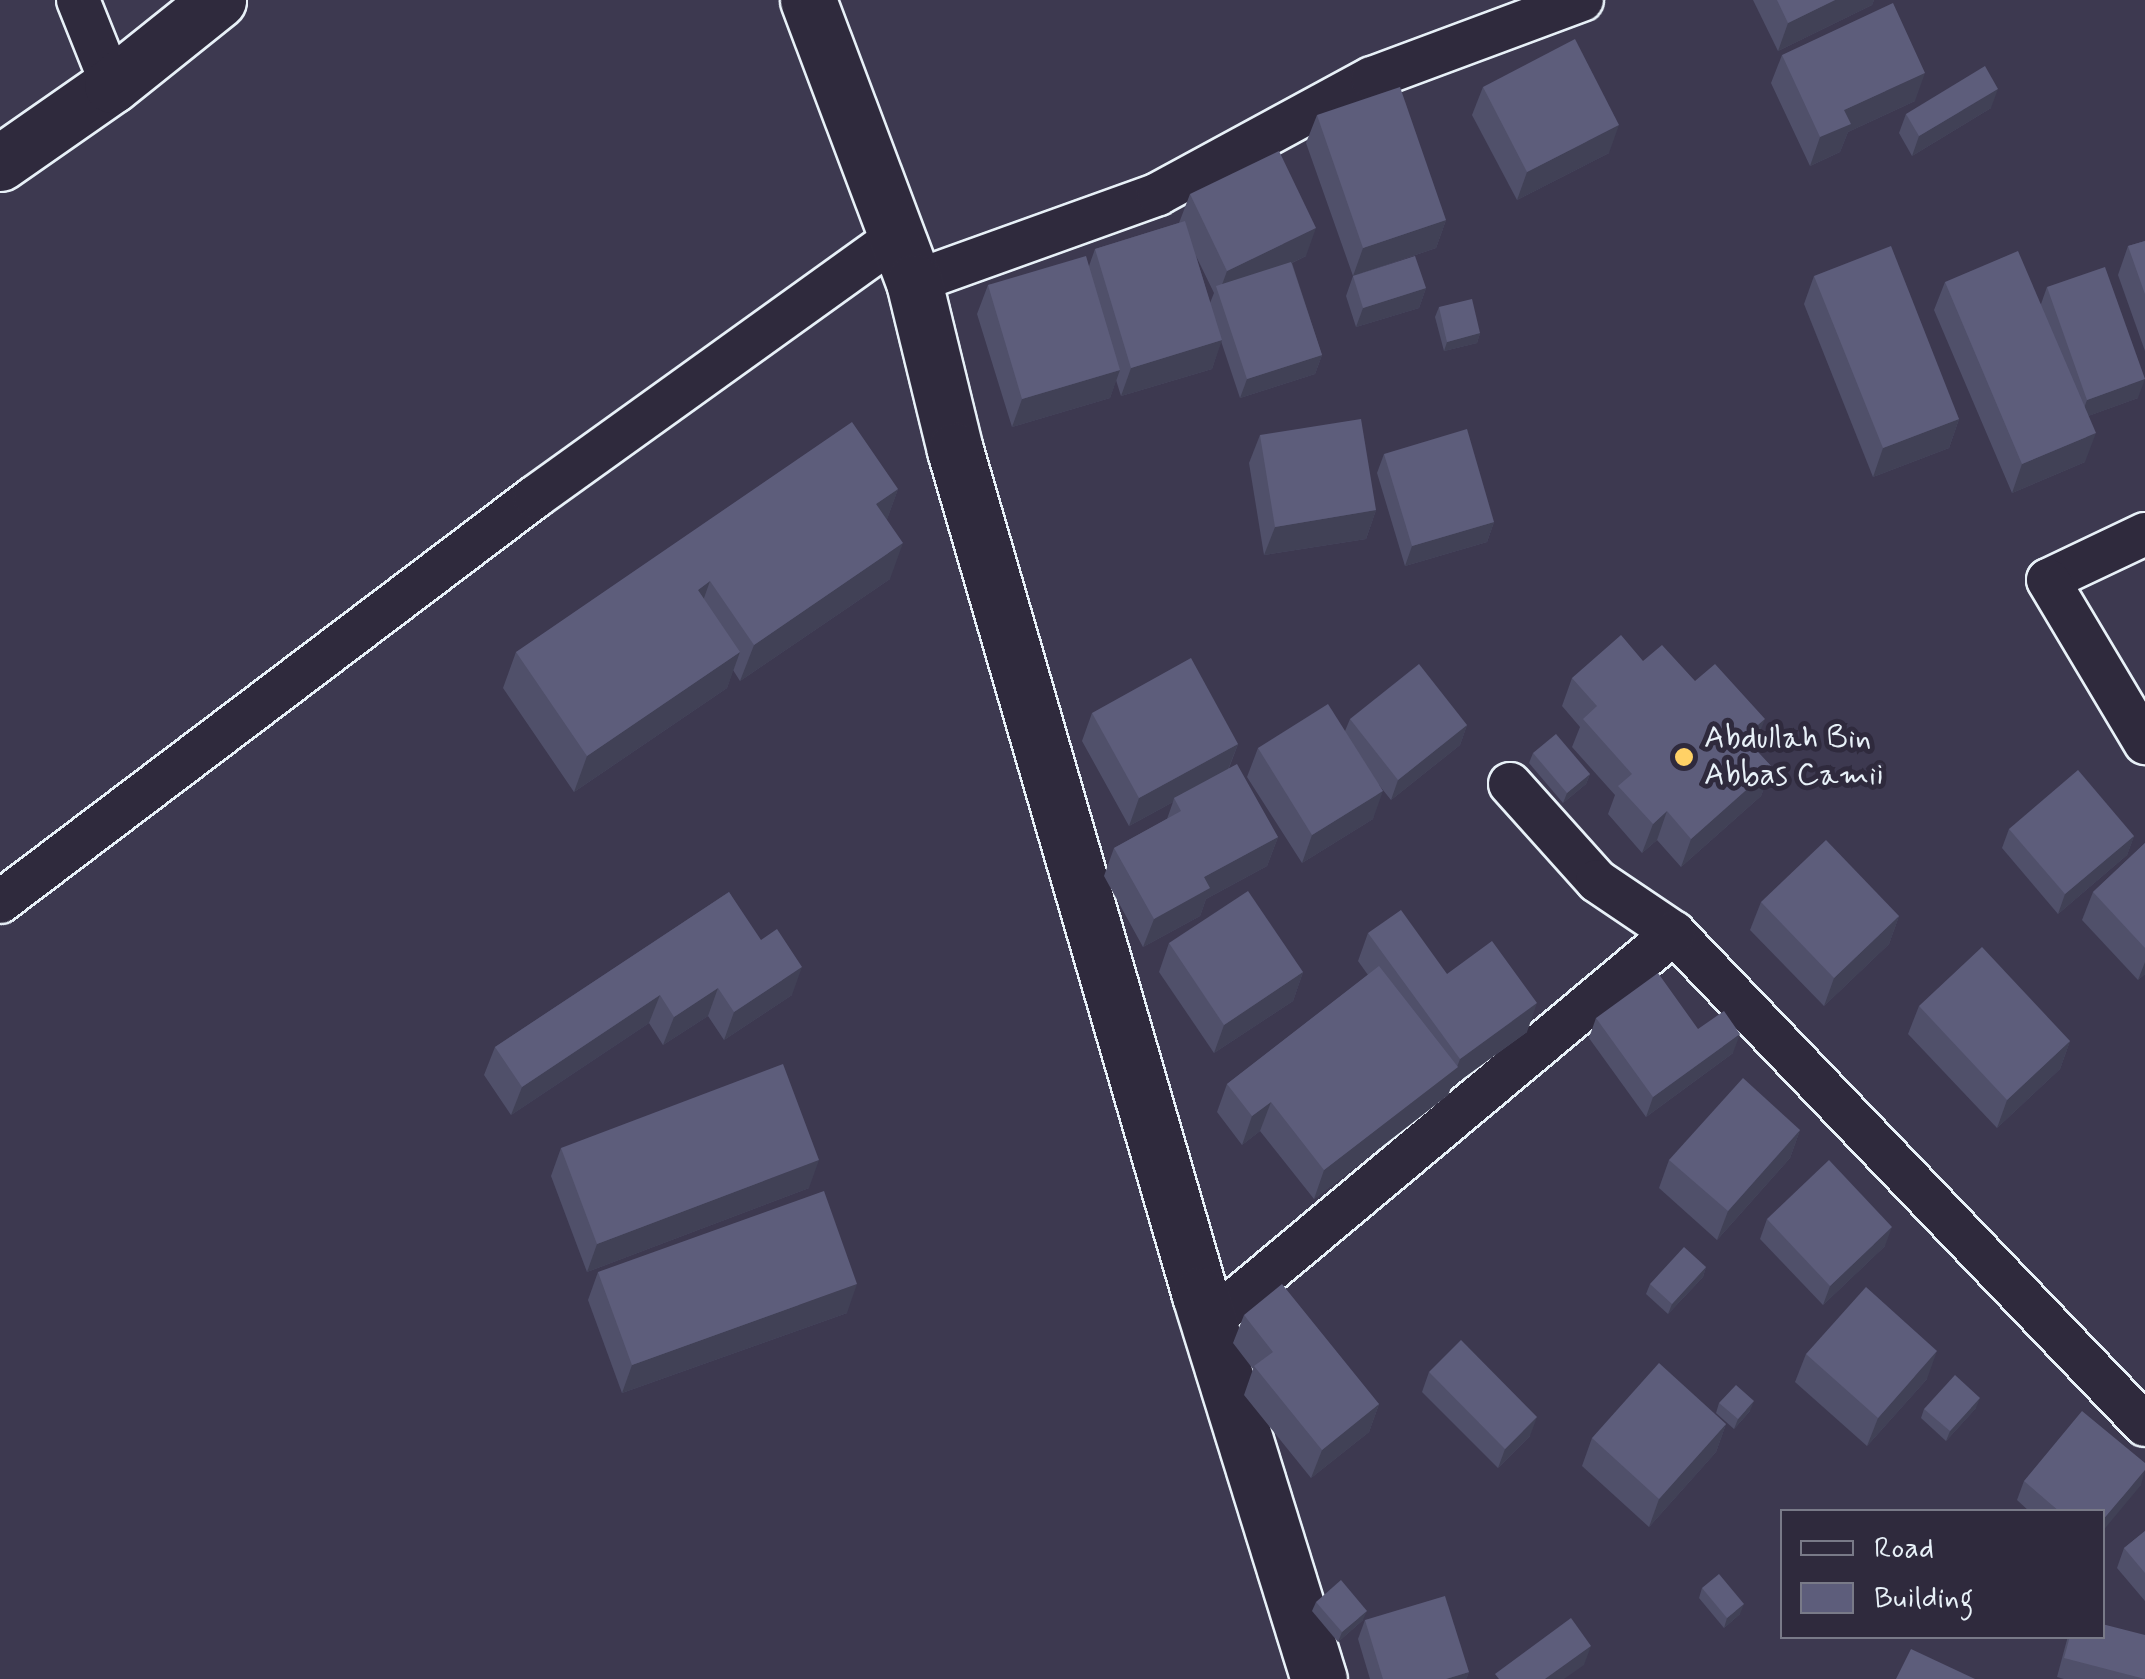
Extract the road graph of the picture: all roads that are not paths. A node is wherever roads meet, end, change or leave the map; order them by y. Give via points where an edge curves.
1 (78, 0) edge
2 (218, 0) edge
3 (808, 0) edge
4 (1582, 0) edge
5 (112, 85) junction
6 (0, 162) edge
7 (903, 261) junction
8 (2145, 534) edge
9 (2145, 743) edge
10 (1510, 784) dead end
11 (0, 902) edge
12 (1674, 933) junction
13 (1208, 1323) junction
14 (2145, 1426) edge
15 (1320, 1679) edge

1 - 5 street
2 - 5 street
3 - 7 street
4 - 7 street via 1372,78 1158,194
5 - 6 street
7 - 11 street via 520,508
7 - 13 street
8 - 9 street via 2048,580
10 - 12 street via 1596,881
12 - 13 street
12 - 14 street
13 - 15 street

